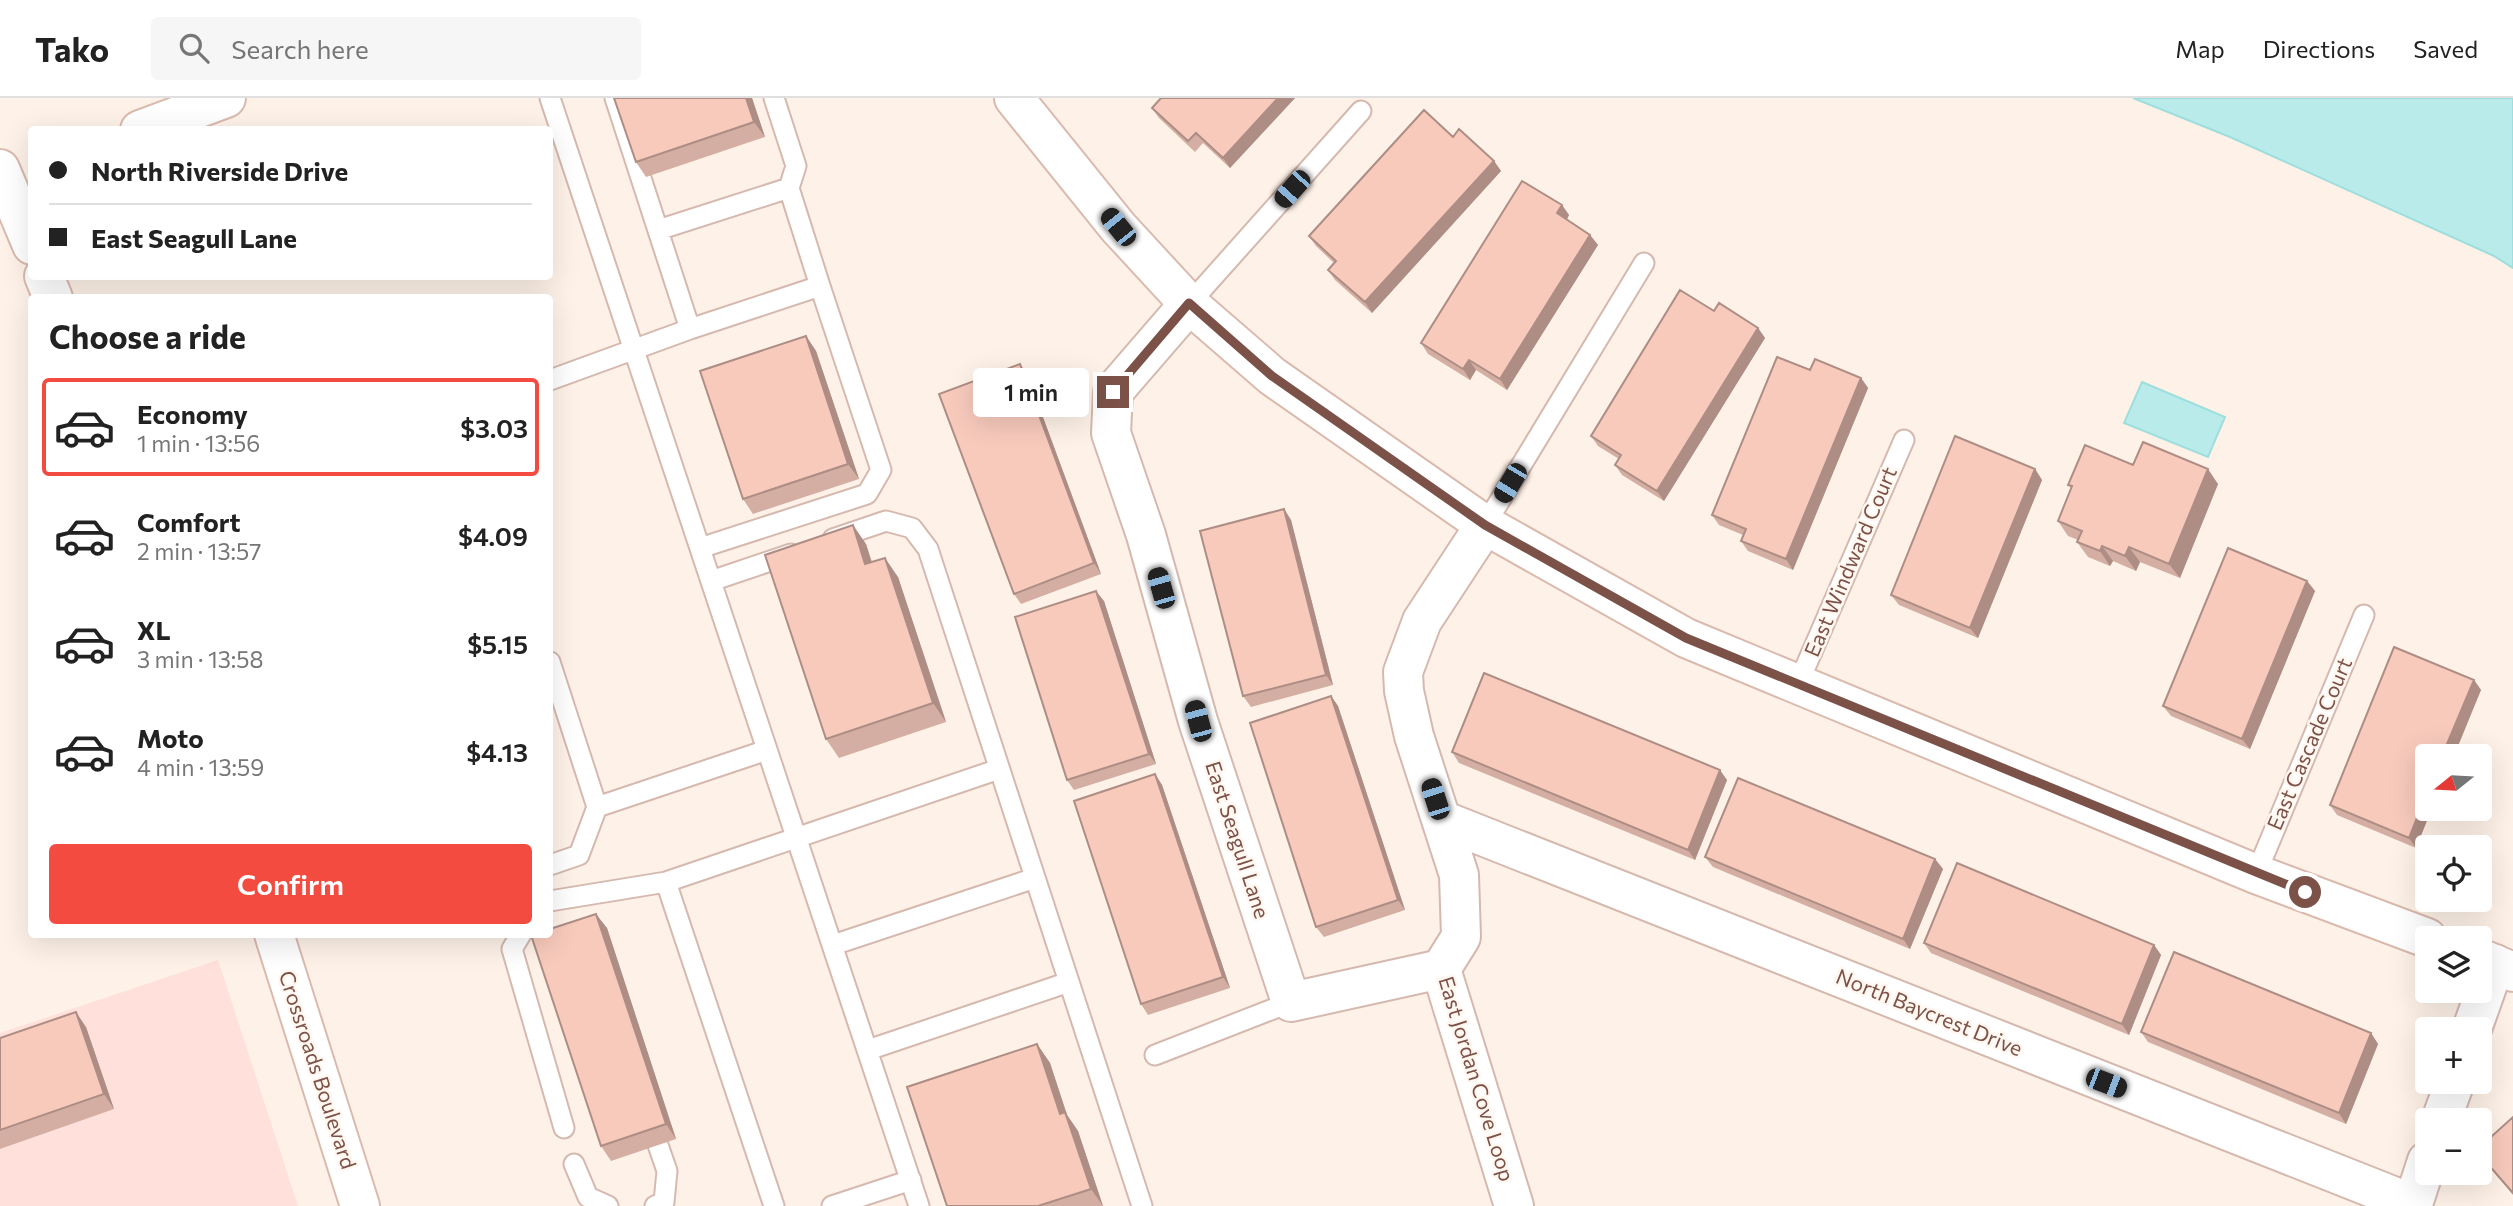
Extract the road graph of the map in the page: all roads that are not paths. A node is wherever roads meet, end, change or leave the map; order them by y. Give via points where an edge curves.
1 (226, 98) edge
2 (550, 98) edge
3 (615, 98) edge
4 (774, 98) edge
5 (1014, 98) edge
6 (1362, 111) dead end
7 (151, 126) edge
8 (9, 171) edge
9 (789, 188) junction
10 (658, 230) junction
11 (28, 233) edge
12 (1644, 263) dead end
13 (820, 286) junction
14 (1189, 303) junction
15 (690, 329) junction
16 (635, 350) junction
17 (553, 379) edge
18 (1904, 440) dead end
19 (1485, 525) junction
20 (700, 548) junction
21 (711, 581) junction
22 (2364, 615) dead end
23 (553, 671) edge
24 (1798, 684) junction
25 (767, 750) junction
26 (999, 769) junction
27 (597, 807) junction
28 (1442, 820) junction
29 (796, 838) junction
30 (553, 864) edge
31 (2256, 874) junction
32 (1035, 878) junction
33 (666, 882) junction
34 (596, 893) junction
35 (553, 900) edge
36 (591, 914) edge
37 (2415, 934) edge
38 (275, 938) edge
39 (519, 938) edge
40 (833, 945) junction
41 (2496, 965) edge
42 (1441, 969) junction
43 (1069, 982) junction
44 (1291, 1002) junction
45 (2476, 1017) edge
46 (868, 1050) junction
47 (1155, 1055) dead end
48 (564, 1128) dead end
49 (658, 1145) edge
50 (575, 1164) dead end
51 (911, 1180) junction
52 (2420, 1185) edge
53 (2414, 1205) edge
54 (360, 1206) edge
55 (608, 1206) edge
56 (655, 1206) edge
57 (775, 1206) edge
58 (832, 1206) edge
59 (919, 1206) edge
60 (1142, 1206) edge
61 (1514, 1206) edge

1 - 7 street
2 - 16 lane
3 - 10 lane
4 - 9 lane via 796,166
5 - 14 street via 1118,227
6 - 14 lane, East Seagull Lane
8 - 11 street
9 - 10 lane
9 - 13 lane
10 - 15 lane
12 - 19 lane
13 - 15 lane
13 - 20 lane via 881,470 867,494
14 - 19 street via 1272,376
14 - 44 street, East Seagull Lane via 1113,392 1111,433 1146,535 1198,721
15 - 16 lane
16 - 17 lane
16 - 20 lane
18 - 24 lane, East Windward Court
19 - 24 street via 1686,638
19 - 28 street, East Jordan Cove Loop via 1422,621 1403,672 1414,736
20 - 21 lane
21 - 25 lane
21 - 26 lane via 886,521 912,528 928,549
22 - 31 lane, East Cascade Court
23 - 27 lane
24 - 31 street
25 - 27 lane
25 - 29 lane
26 - 29 lane
26 - 32 lane
27 - 30 lane via 579,855
28 - 42 street, East Jordan Cove Loop via 1460,875 1461,937
28 - 53 street, North Baycrest Drive
29 - 33 lane
29 - 40 lane
31 - 37 street
32 - 40 lane
32 - 43 lane
33 - 34 lane
33 - 57 lane
34 - 35 lane
34 - 36 lane
38 - 54 street, Crossroads Boulevard
39 - 48 lane via 512,949
40 - 46 lane
41 - 45 street
42 - 44 street
42 - 61 street, East Jordan Cove Loop
43 - 46 lane
43 - 60 lane
44 - 47 lane
46 - 51 lane
49 - 56 lane via 667,1171 664,1202
50 - 55 lane via 588,1197
51 - 58 lane
51 - 59 lane
52 - 53 street

